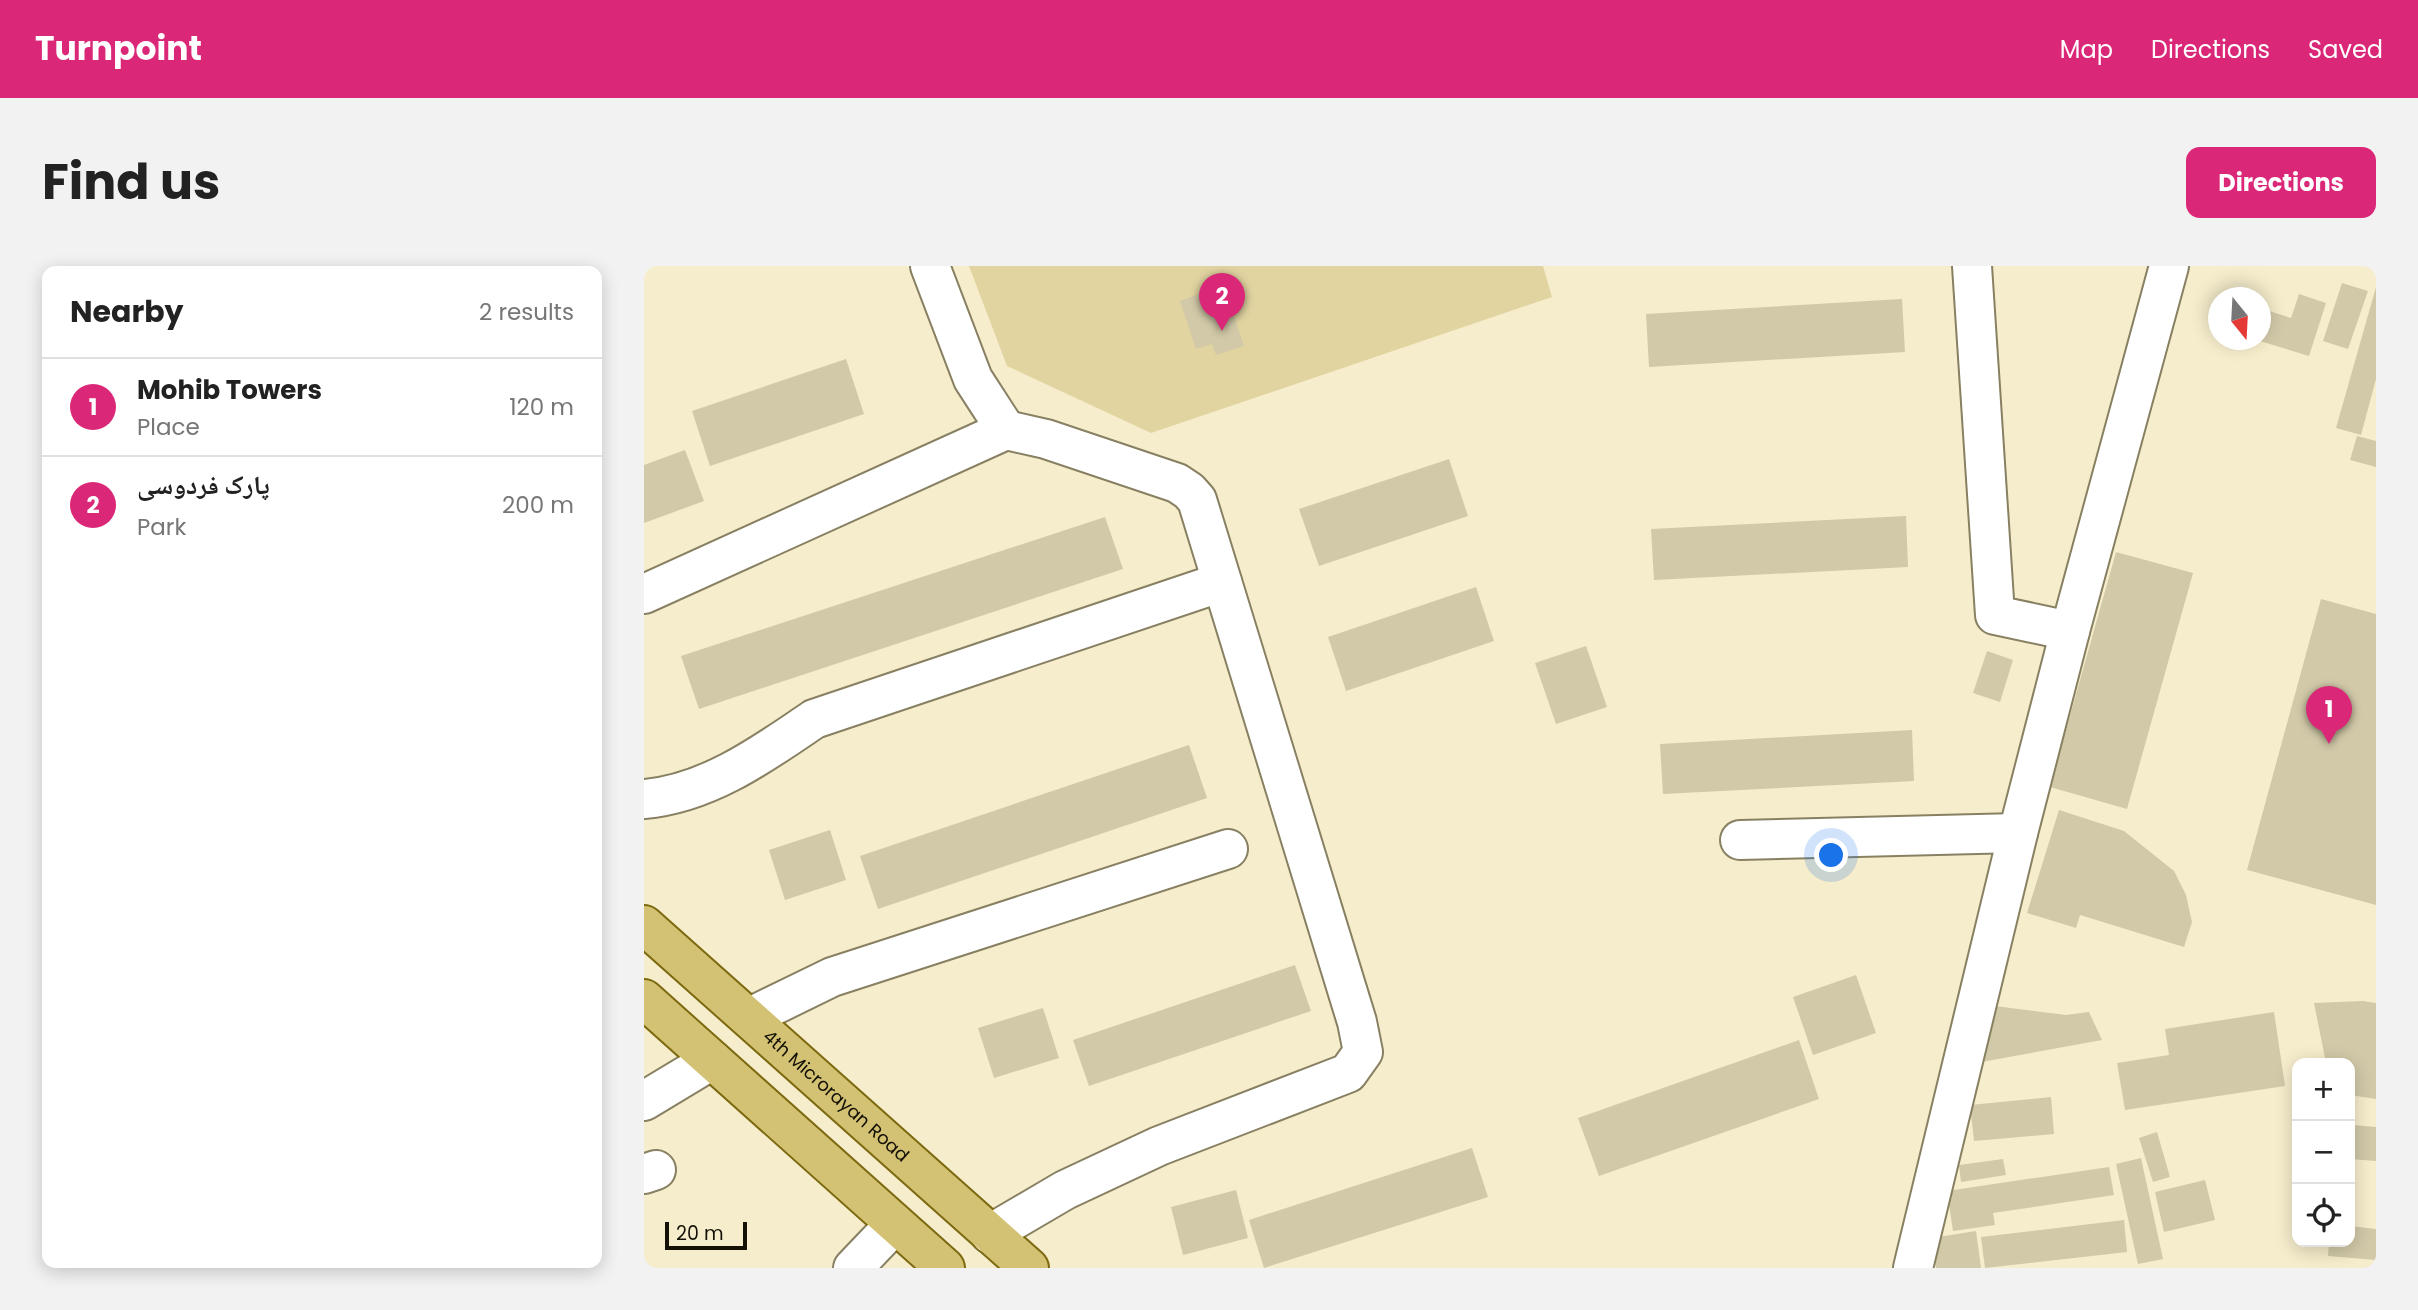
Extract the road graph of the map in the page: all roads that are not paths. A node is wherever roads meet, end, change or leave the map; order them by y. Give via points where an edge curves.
1 (930, 266) edge
2 (1972, 266) edge
3 (2169, 266) edge
4 (1006, 430) junction
5 (1222, 582) junction
6 (644, 594) edge
7 (2070, 631) junction
8 (644, 799) edge
9 (2018, 833) junction
10 (1740, 840) dead end
11 (1228, 849) dead end
12 (644, 925) edge
13 (721, 992) junction
14 (644, 999) edge
15 (750, 1017) junction
16 (699, 1048) junction
17 (644, 1101) edge
18 (895, 1224) junction
19 (990, 1234) junction
20 (853, 1268) edge
21 (944, 1268) edge
22 (1029, 1268) edge
23 (1913, 1268) edge

1 - 4 street via 973,379
2 - 7 street via 1995,615
3 - 7 street
4 - 5 street via 1046,439 1189,491 1197,500
4 - 6 street
5 - 8 street via 814,719 728,773 660,798
5 - 19 street via 1363,1052 1348,1073 1160,1146 1065,1190
7 - 9 street
9 - 10 street
9 - 23 street
11 - 15 street via 832,977
12 - 13 main road, 4th Microrayan Road
13 - 15 main road, 4th Microrayan Road
13 - 16 main road
14 - 16 main road
15 - 19 main road, 4th Microrayan Road
16 - 17 street
16 - 18 main road
18 - 20 street
18 - 21 main road
19 - 22 main road, 4th Microrayan Road

